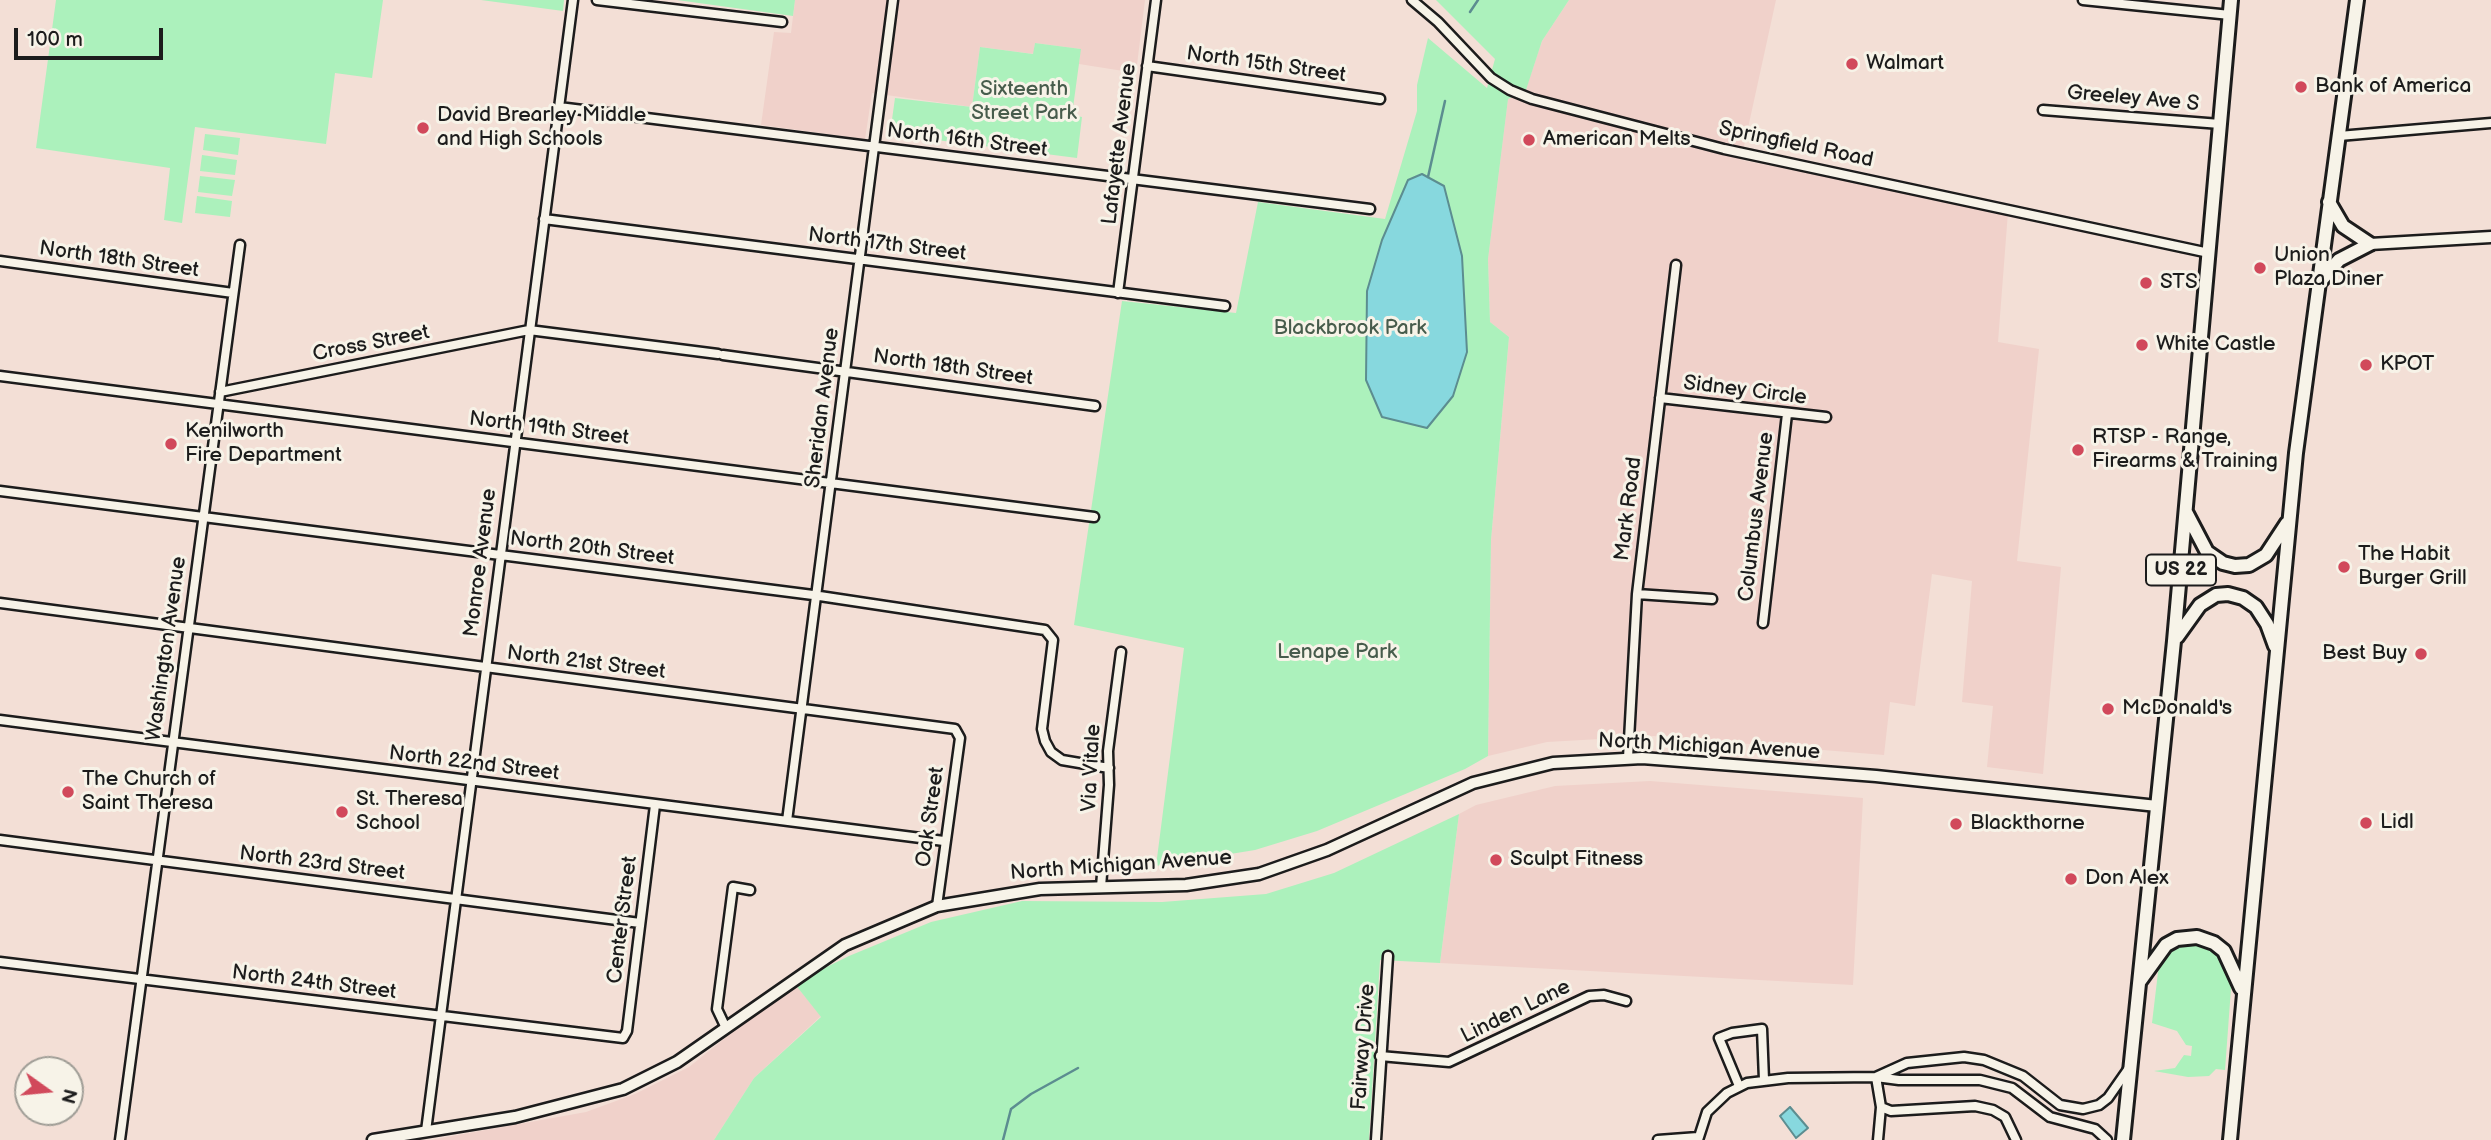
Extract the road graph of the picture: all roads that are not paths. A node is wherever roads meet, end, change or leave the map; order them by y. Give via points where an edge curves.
1 (573, 0) edge
2 (597, 0) edge
3 (893, 0) edge
4 (1156, 0) edge
5 (1412, 0) edge
6 (2082, 0) edge
7 (2231, 0) edge
8 (2357, 0) edge
9 (2230, 15) junction
10 (782, 22) dead end
11 (1147, 66) junction
12 (1380, 99) dead end
13 (559, 107) junction
14 (2043, 110) dead end
15 (2491, 123) edge
16 (2220, 124) junction
17 (2339, 136) junction
18 (874, 147) junction
19 (1133, 179) junction
20 (2329, 202) junction
21 (1370, 209) dead end
22 (544, 219) junction
23 (2491, 237) edge
24 (2370, 244) junction
25 (240, 245) dead end
26 (2209, 253) junction
27 (860, 260) junction
28 (0, 261) edge
29 (1676, 265) dead end
30 (2316, 287) junction
31 (233, 293) junction
32 (1118, 293) junction
33 (1224, 306) dead end
34 (530, 330) junction
35 (845, 370) junction
36 (0, 376) edge
37 (220, 392) junction
38 (1660, 398) junction
39 (218, 404) junction
40 (1095, 406) dead end
41 (1787, 414) junction
42 (1826, 417) dead end
43 (515, 442) junction
44 (831, 483) junction
45 (0, 491) edge
46 (2186, 512) junction
47 (1094, 517) dead end
48 (2290, 517) junction
49 (203, 518) junction
50 (500, 555) junction
51 (1637, 594) junction
52 (816, 595) junction
53 (1712, 599) dead end
54 (0, 603) edge
55 (1763, 623) dead end
56 (188, 628) junction
57 (2174, 641) junction
58 (1121, 652) dead end
59 (2277, 653) junction
60 (485, 667) junction
61 (802, 708) junction
62 (0, 720) edge
63 (957, 733) joint
64 (173, 742) junction
65 (1628, 758) junction
66 (1108, 768) junction
67 (470, 781) junction
68 (654, 805) junction
69 (2157, 806) junction
70 (787, 821) junction
71 (0, 840) edge
72 (944, 841) junction
73 (157, 860) junction
74 (1101, 887) junction
75 (750, 890) dead end
76 (455, 899) junction
77 (937, 906) junction
78 (640, 923) junction
79 (1388, 956) dead end
80 (0, 962) edge
81 (142, 979) junction
82 (2138, 984) junction
83 (2243, 992) junction
84 (1626, 1001) dead end
85 (440, 1016) junction
86 (726, 1028) junction
87 (623, 1038) joint
88 (1380, 1056) junction
89 (2130, 1066) junction
90 (1875, 1077) junction
91 (1764, 1080) junction
92 (1739, 1086) junction
93 (1881, 1107) junction
94 (426, 1131) junction
95 (1698, 1139) edge
96 (120, 1140) edge
97 (373, 1140) edge
98 (1376, 1140) edge
99 (1658, 1140) edge
100 (1878, 1140) edge
101 (2016, 1140) edge
102 (2108, 1140) edge
103 (2123, 1140) edge
104 (2230, 1140) edge

1 - 13 street, Monroe Avenue
2 - 10 street
3 - 18 street, Sheridan Avenue
4 - 11 street, Lafayette Avenue
5 - 26 street, Springfield Road via 1491,78 1532,99 1724,149
6 - 9 street
7 - 9 highway, US 22
8 - 17 highway
9 - 16 highway, US 22
11 - 12 street, North 15th Street
11 - 19 street, Lafayette Avenue
13 - 18 street, North 16th Street
13 - 22 street, Monroe Avenue
14 - 16 street, Greeley Ave S
15 - 17 street
16 - 26 highway, US 22
17 - 20 highway
18 - 19 street, North 16th Street
18 - 27 street, Sheridan Avenue
19 - 21 street, North 16th Street
19 - 32 street, Lafayette Avenue
20 - 24 highway via 2343,226
20 - 30 highway
22 - 27 street, North 17th Street
22 - 34 street, Monroe Avenue
23 - 24 street
24 - 30 highway via 2339,260
25 - 31 street, Washington Avenue
26 - 46 highway, US 22
27 - 32 street, North 17th Street
27 - 35 street, Sheridan Avenue
28 - 31 street, North 18th Street
29 - 38 street, Mark Road
30 - 48 highway
31 - 37 street, Washington Avenue
32 - 33 street, North 17th Street
34 - 35 street, North 18th Street
34 - 37 street, Cross Street
34 - 43 street, Monroe Avenue
35 - 40 street, North 18th Street
35 - 44 street, Sheridan Avenue
36 - 39 street, North 19th Street
37 - 39 street, Washington Avenue
38 - 41 street, Sidney Circle
38 - 51 street, Mark Road
39 - 43 street, North 19th Street
39 - 49 street, Washington Avenue
41 - 42 street, Sidney Circle
41 - 55 street, Columbus Avenue
43 - 44 street, North 19th Street
43 - 50 street, Monroe Avenue
44 - 47 street, North 19th Street
44 - 52 street, Sheridan Avenue
45 - 49 street, North 20th Street
46 - 48 highway via 2207,552 2235,566 2249,565 2266,555
46 - 57 highway, US 22
48 - 59 highway
49 - 50 street, North 20th Street
49 - 56 street, Washington Avenue
50 - 52 street, North 20th Street
50 - 60 street, Monroe Avenue
51 - 53 street
51 - 65 street, Mark Road
52 - 61 street, Sheridan Avenue
52 - 66 street, North 20th Street via 1045,630 1054,640 1042,729 1045,741 1062,760
54 - 56 street, North 21st Street
56 - 60 street, North 21st Street
56 - 64 street, Washington Avenue
57 - 59 highway via 2200,605 2228,594 2256,607
57 - 69 highway, US 22
58 - 66 street, Via Vitale
59 - 83 highway
60 - 61 street, North 21st Street
60 - 67 street, Monroe Avenue
61 - 63 street, North 21st Street via 955,729
61 - 70 street, Sheridan Avenue
62 - 64 street, North 22nd Street
63 - 72 street, Oak Street via 960,738
64 - 67 street, North 22nd Street
64 - 73 street, Washington Avenue
65 - 69 street, North Michigan Avenue via 1876,776
65 - 74 street, North Michigan Avenue via 1553,763 1473,783 1327,850 1259,874 1186,885
66 - 74 street, Via Vitale
67 - 68 street, North 22nd Street
67 - 76 street, Monroe Avenue
68 - 70 street, North 22nd Street
68 - 78 street, Center Street
69 - 82 highway, US 22
70 - 72 street, North 22nd Street
71 - 73 street, North 23rd Street
72 - 77 street, Oak Street
73 - 76 street, North 23rd Street
73 - 81 street, Washington Avenue
74 - 77 street, North Michigan Avenue via 1013,892
75 - 86 street via 733,887 717,1009
76 - 78 street, North 23rd Street
76 - 85 street, Monroe Avenue
77 - 86 street, North Michigan Avenue via 845,945
78 - 87 street, Center Street
79 - 88 street, Fairway Drive
80 - 81 street, North 24th Street
81 - 85 street, North 24th Street
81 - 96 street, Washington Avenue
82 - 83 highway via 2166,945 2197,937 2224,951
82 - 89 highway, US 22
83 - 104 highway
84 - 88 street, Linden Lane via 1589,996 1449,1062
85 - 87 street, North 24th Street
85 - 94 street, Monroe Avenue
86 - 94 street, North Michigan Avenue via 677,1062 608,1095
88 - 98 street, Fairway Drive
89 - 90 street via 2108,1098 2083,1109 2060,1105 2023,1076 1984,1060 1964,1057 1907,1063
89 - 103 highway, US 22
90 - 91 street
90 - 93 street
90 - 102 street via 1980,1080 2001,1085 2050,1117 2095,1129
91 - 92 street
91 - 92 street via 1762,1029 1732,1033 1719,1038
92 - 95 street via 1707,1112
93 - 100 street
93 - 101 street via 1891,1111 1975,1106 1993,1110 2005,1117
94 - 97 street, North Michigan Avenue
95 - 99 street

